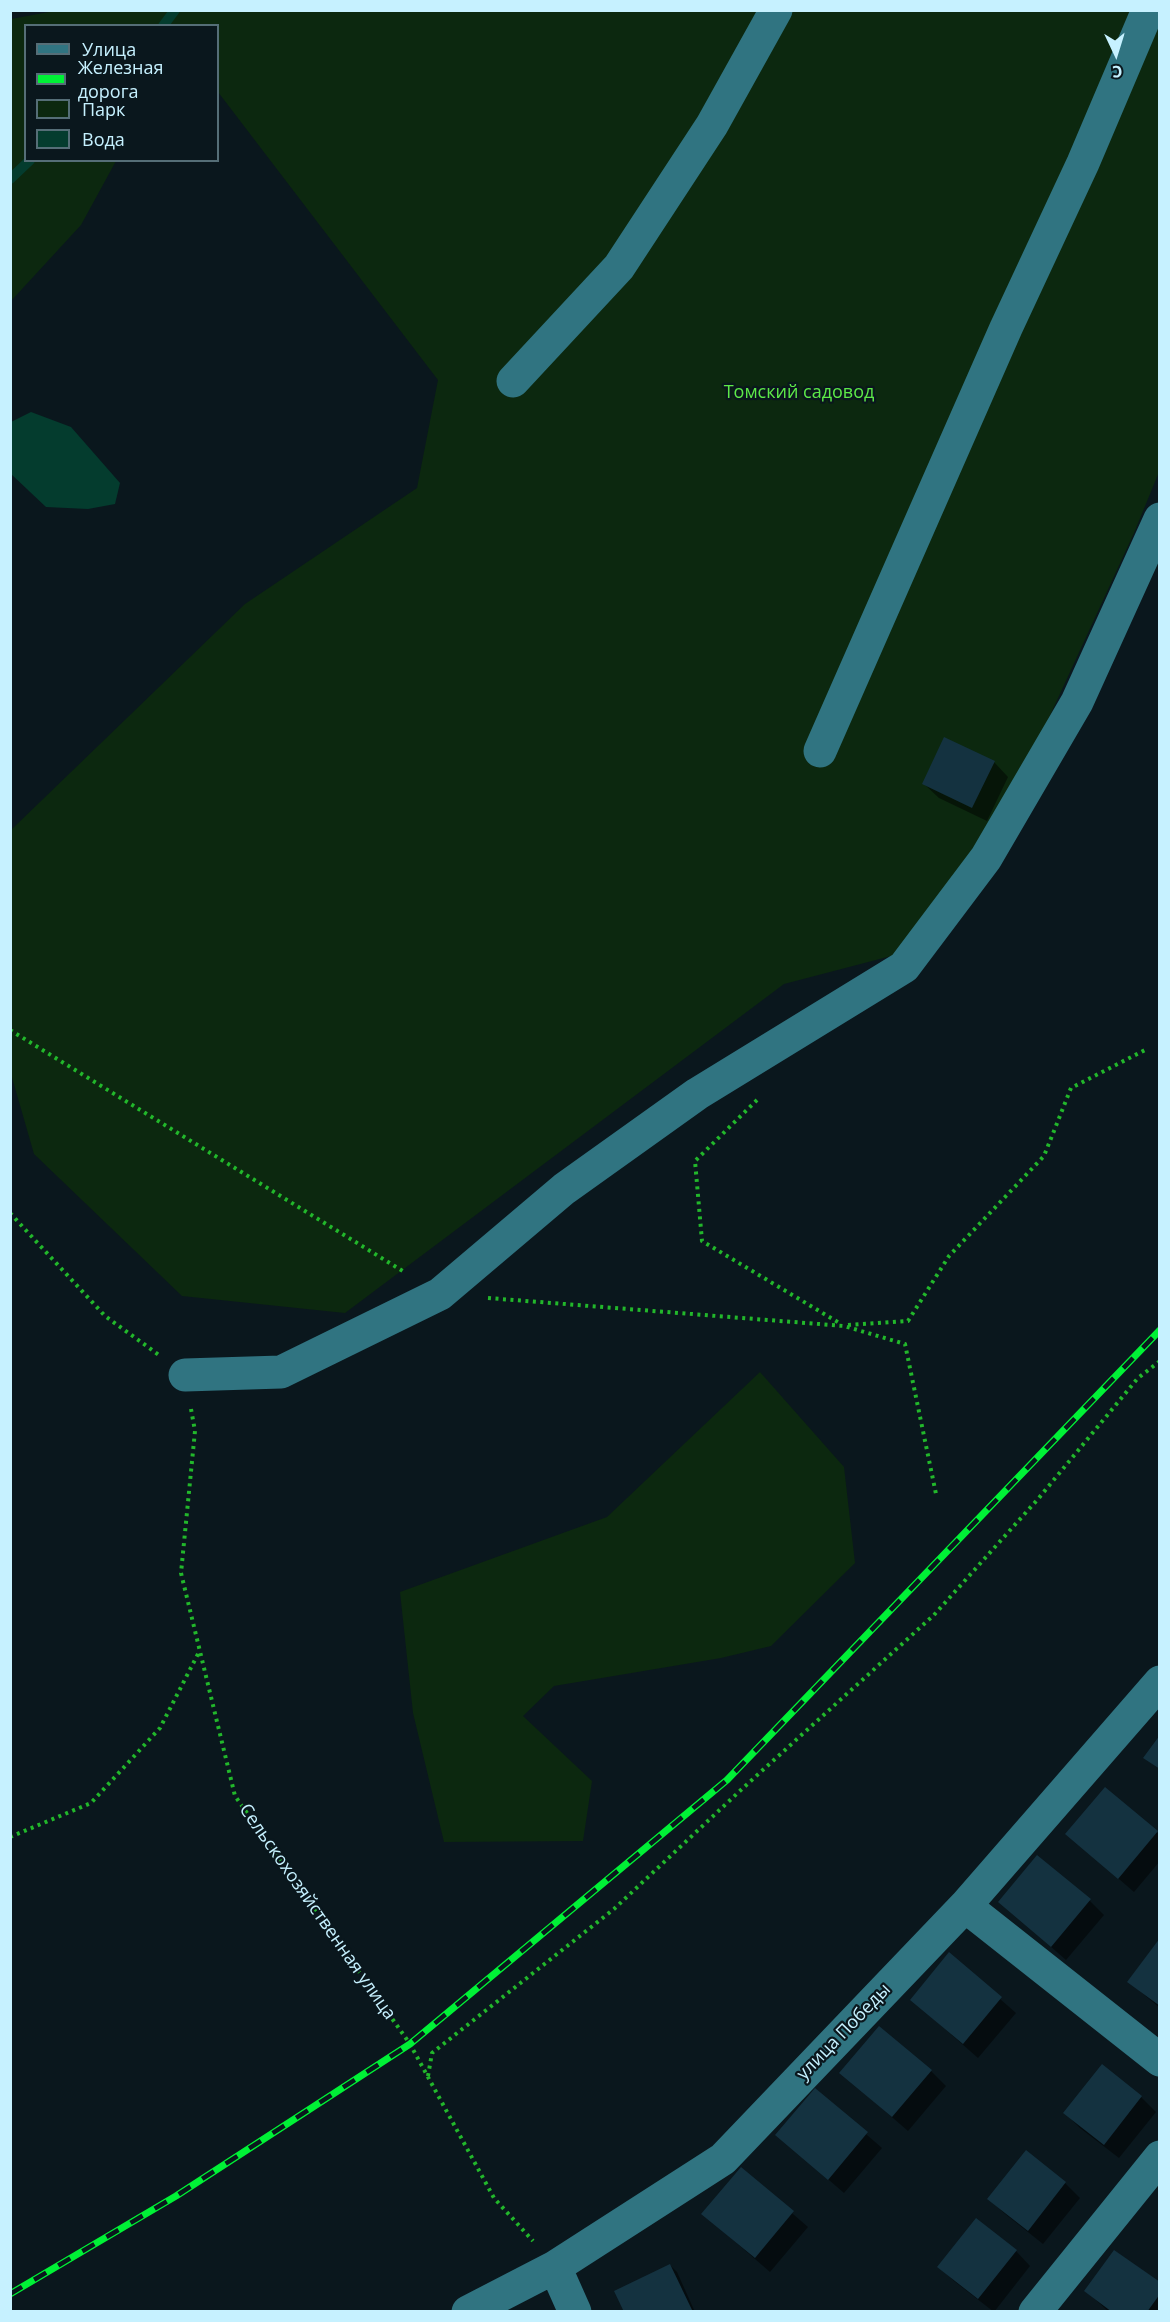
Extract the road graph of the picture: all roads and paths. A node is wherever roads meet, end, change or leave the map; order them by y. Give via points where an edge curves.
1 (776, 10) edge
2 (1148, 10) edge
3 (513, 381) dead end
4 (1160, 519) edge
5 (820, 751) dead end
6 (10, 1030) edge
7 (1145, 1050) dead end
8 (759, 1098) dead end
9 (10, 1213) edge
10 (440, 1294) junction
11 (844, 1326) junction
12 (1160, 1361) edge
13 (185, 1375) junction
14 (936, 1494) dead end
15 (200, 1651) junction
16 (1160, 1682) edge
17 (10, 1838) edge
18 (965, 1906) junction
19 (1160, 2060) edge
20 (428, 2077) junction
21 (1160, 2157) edge
22 (555, 2267) junction
23 (468, 2312) edge
24 (575, 2312) edge
25 (1035, 2312) edge

1 - 3 street via 712,125 619,267
2 - 5 street
4 - 10 street via 1077,702 986,858 903,967 697,1094 564,1189
6 - 10 path
7 - 11 path via 1071,1088 1044,1156 949,1256 908,1321
8 - 11 path via 695,1161 702,1241
9 - 13 path via 105,1316
10 - 11 path
10 - 13 street via 280,1372
11 - 14 path via 905,1344
12 - 20 path via 1138,1378 934,1616 614,1909 432,2053
13 - 15 path, Сельскохозяйственная улица via 195,1431 181,1573
15 - 17 path via 160,1728 91,1803
15 - 20 path, Сельскохозяйственная улица via 235,1796 410,2044
16 - 18 street, улица Победы
18 - 19 street
18 - 22 street, улица Победы via 723,2158
20 - 22 path, Сельскохозяйственная улица via 494,2198
21 - 25 street
22 - 23 street, улица Победы
22 - 24 street

